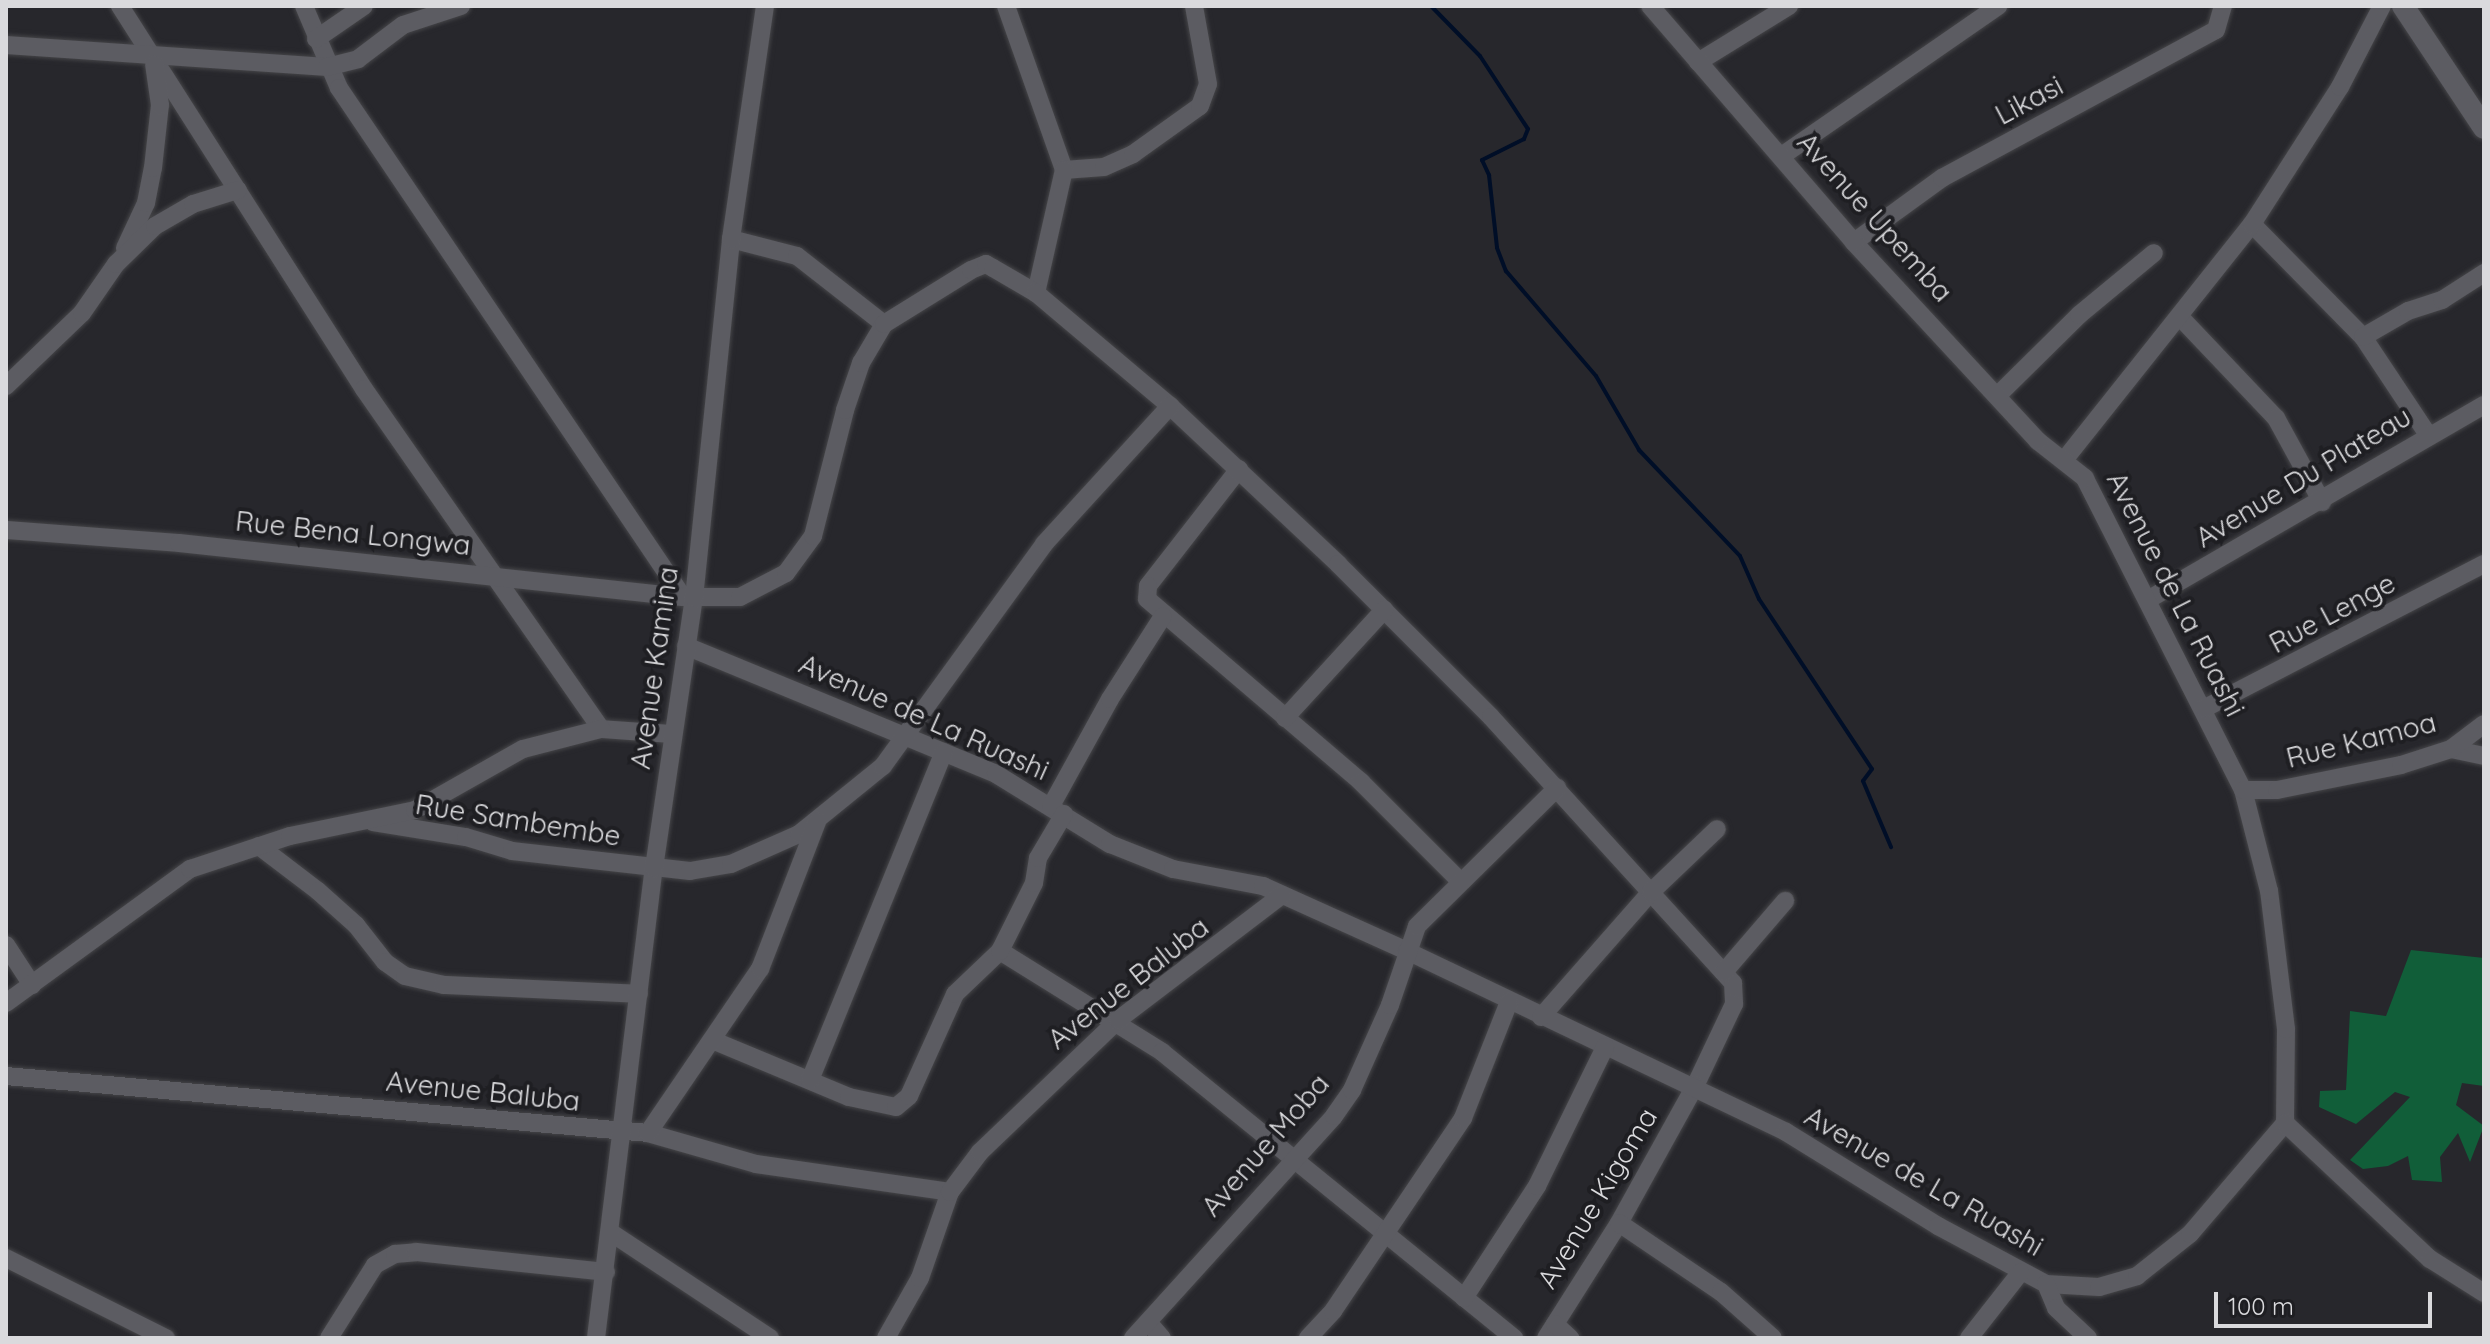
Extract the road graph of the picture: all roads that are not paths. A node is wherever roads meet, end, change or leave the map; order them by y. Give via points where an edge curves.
1 (120, 6) edge
2 (304, 6) edge
3 (364, 6) edge
4 (461, 6) edge
5 (765, 6) edge
6 (1006, 6) edge
7 (1194, 6) edge
8 (1650, 6) edge
9 (1789, 6) edge
10 (1998, 6) edge
11 (2223, 6) edge
12 (2382, 6) edge
13 (2403, 6) edge
14 (316, 39) junction
15 (6, 45) edge
16 (152, 53) junction
17 (1698, 62) junction
18 (327, 67) junction
19 (2482, 118) edge
20 (1783, 155) junction
21 (1064, 170) junction
22 (238, 190) junction
23 (2252, 224) junction
24 (731, 239) junction
25 (1854, 242) junction
26 (2154, 253) dead end
27 (116, 264) junction
28 (2484, 273) edge
29 (1036, 293) junction
30 (2181, 318) junction
31 (884, 324) junction
32 (2363, 337) junction
33 (6, 386) edge
34 (1998, 395) junction
35 (2484, 405) edge
36 (1170, 406) junction
37 (2428, 435) junction
38 (2065, 459) junction
39 (1239, 469) junction
40 (2322, 502) junction
41 (6, 530) edge
42 (2484, 564) edge
43 (490, 575) junction
44 (688, 598) junction
45 (2151, 598) junction
46 (1384, 610) junction
47 (1163, 616) junction
48 (686, 646) junction
49 (2205, 708) junction
50 (1285, 718) junction
51 (2484, 724) edge
52 (601, 729) junction
53 (673, 734) junction
54 (903, 736) junction
55 (2451, 749) junction
56 (944, 752) junction
57 (2484, 756) edge
58 (1557, 788) junction
59 (2243, 790) junction
60 (1057, 810) junction
61 (373, 822) junction
62 (817, 822) junction
63 (1717, 829) dead end
64 (259, 846) junction
65 (654, 868) junction
66 (1460, 881) junction
67 (1651, 892) junction
68 (1282, 895) junction
69 (1785, 901) dead end
70 (6, 945) edge
71 (1000, 951) junction
72 (1407, 951) junction
73 (1724, 972) junction
74 (32, 985) junction
75 (639, 994) junction
76 (1509, 1002) junction
77 (6, 1003) edge
78 (1541, 1017) junction
79 (1118, 1020) junction
80 (712, 1040) junction
81 (1605, 1047) junction
82 (6, 1076) edge
83 (810, 1080) junction
84 (1695, 1086) junction
85 (2285, 1123) junction
86 (622, 1133) junction
87 (648, 1133) junction
88 (1296, 1160) junction
89 (950, 1192) junction
90 (1619, 1223) junction
91 (610, 1232) junction
92 (1383, 1233) junction
93 (6, 1258) edge
94 (606, 1272) junction
95 (2020, 1273) junction
96 (2046, 1284) junction
97 (2484, 1293) edge
98 (1464, 1298) junction
99 (1148, 1322) junction
100 (1550, 1331) edge
101 (166, 1338) edge
102 (329, 1338) edge
103 (596, 1338) edge
104 (770, 1338) edge
105 (886, 1338) edge
106 (1133, 1338) edge
107 (1162, 1338) edge
108 (1308, 1338) edge
109 (1514, 1338) edge
110 (1570, 1338) edge
111 (1773, 1338) edge
112 (1969, 1338) edge
113 (2088, 1338) edge

1 - 16 street
2 - 14 street
3 - 14 street
4 - 18 street via 403,25 358,59
5 - 24 street, Avenue Kamina
6 - 21 street
7 - 21 street via 1208,84 1200,106 1133,154 1104,167
8 - 17 street, Avenue Upemba
9 - 17 street
10 - 20 street
11 - 25 street, Likasi via 2216,30 1942,178
12 - 23 street, Avenue de La Ruashi via 2340,87
13 - 19 street
14 - 18 street
15 - 16 street
16 - 18 street
16 - 22 street
16 - 27 street via 160,105 153,168 146,203
17 - 20 street, Avenue Upemba
18 - 44 street
20 - 25 street, Avenue Upemba
21 - 29 street
22 - 27 street via 168,218
22 - 43 street
23 - 30 street, Avenue de La Ruashi
23 - 32 street
24 - 31 street via 797,256
24 - 44 street, Avenue Kamina
25 - 34 street, Avenue Upemba
26 - 34 street via 2106,298 2079,315
27 - 33 street via 82,313
28 - 32 street via 2442,300 2408,311
29 - 31 street via 986,264
29 - 36 street
30 - 38 street, Avenue de La Ruashi
30 - 40 street via 2276,418
31 - 44 street, Rue Bena Longwa via 861,363 821,516 801,557 767,586 740,597
32 - 37 street
34 - 38 street, Avenue Upemba via 2038,441
35 - 37 street, Avenue Du Plateau
36 - 39 street
36 - 54 street, Rue Sambembe via 1062,521
37 - 40 street, Avenue Du Plateau
38 - 45 street, Avenue de La Ruashi via 2085,478
39 - 46 street
39 - 47 street via 1145,591
40 - 45 street, Avenue Du Plateau
41 - 43 street, Rue Bena Longwa
42 - 49 street, Rue Lenge
43 - 44 street, Rue Bena Longwa
43 - 52 street
44 - 48 street, Avenue Kamina
45 - 49 street, Avenue de La Ruashi
46 - 50 street
46 - 58 street
47 - 50 street
47 - 60 street via 1110,699
48 - 53 street, Avenue Kamina
48 - 54 street, Avenue de La Ruashi
49 - 59 street, Avenue de La Ruashi
50 - 66 street via 1361,782
51 - 55 street, Rue Kamoa
52 - 53 street
52 - 61 street via 523,749 435,801
53 - 65 street, Avenue Kamina
54 - 56 street, Avenue de La Ruashi
54 - 62 street, Rue Sambembe via 862,787
55 - 57 street
55 - 59 street, Rue Kamoa via 2292,787
56 - 60 street, Avenue de La Ruashi
56 - 83 street
58 - 66 street, Avenue Moba
58 - 67 street
59 - 85 street, Avenue de La Ruashi via 2269,891 2286,1029
60 - 68 street, Avenue de La Ruashi via 1110,844 1155,863 1251,883
60 - 71 street via 1034,883
61 - 64 street
61 - 65 street, Rue Sambembe via 466,837 512,851
62 - 65 street, Rue Sambembe via 769,849 712,870
62 - 80 street via 760,969
63 - 67 street
64 - 74 street via 190,869 166,883
64 - 75 street via 318,891 405,976 444,985
65 - 75 street, Avenue Kamina
66 - 72 street, Avenue Moba via 1417,926
67 - 73 street
67 - 78 street
68 - 72 street, Avenue de La Ruashi
68 - 79 street, Avenue Baluba
69 - 73 street
70 - 74 street
71 - 79 street
71 - 83 street via 955,994 909,1096 896,1107 849,1097
72 - 76 street, Avenue de La Ruashi
72 - 88 street, Avenue Moba via 1399,984 1352,1090
73 - 84 street, Avenue Kigoma via 1736,998
74 - 77 street
75 - 86 street, Avenue Kamina
76 - 78 street, Avenue de La Ruashi
76 - 92 street via 1463,1118
78 - 81 street, Avenue de La Ruashi
79 - 88 street
79 - 89 street, Avenue Baluba via 1012,1118
80 - 83 street
80 - 87 street
81 - 84 street, Avenue de La Ruashi
81 - 98 street via 1537,1186
82 - 86 street, Avenue Baluba
84 - 90 street, Avenue Kigoma
84 - 95 street, Avenue de La Ruashi via 1786,1132
85 - 96 street, Avenue de La Ruashi via 2190,1234 2137,1276 2099,1287
85 - 97 street via 2430,1259
86 - 87 street, Avenue Baluba
86 - 91 street, Avenue Kamina
87 - 89 street, Avenue Baluba via 756,1164
88 - 92 street
88 - 99 street, Avenue Moba
89 - 105 street, Avenue Baluba via 920,1278
90 - 100 street, Avenue Kigoma
90 - 111 street via 1721,1292
91 - 94 street, Avenue Kamina
91 - 104 street
92 - 98 street
92 - 108 street via 1333,1311
93 - 101 street
94 - 102 street via 395,1254 375,1265
94 - 103 street, Avenue Kamina
95 - 96 street, Avenue de La Ruashi
95 - 112 street
96 - 113 street via 2056,1308
98 - 109 street
99 - 106 street, Avenue Moba
99 - 107 street
100 - 110 street

